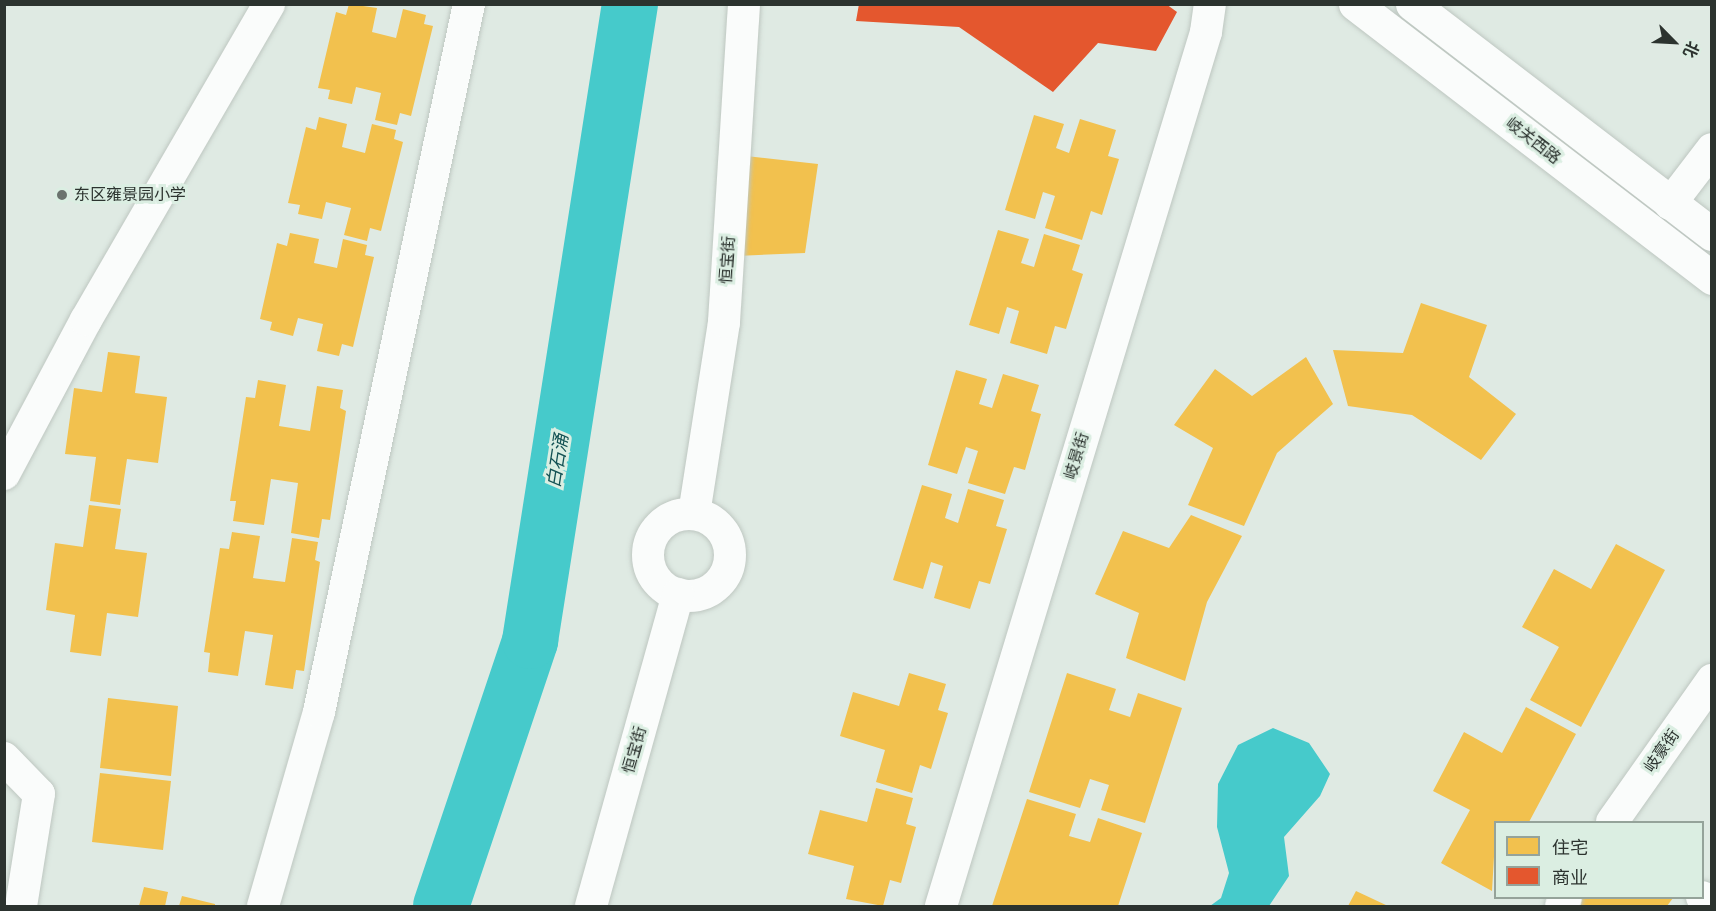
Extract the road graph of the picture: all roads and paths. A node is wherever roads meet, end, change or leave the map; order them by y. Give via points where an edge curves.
1 (269, 4) edge
2 (470, 4) edge
3 (744, 4) edge
4 (1210, 4) edge
5 (1355, 4) edge
6 (1412, 4) edge
7 (1712, 149) edge
8 (1670, 204) junction
9 (1712, 234) edge
10 (1712, 278) edge
11 (4, 474) edge
12 (694, 514) junction
13 (678, 594) junction
14 (1712, 680) edge
15 (4, 758) edge
16 (1613, 821) edge
17 (21, 906) edge
18 (263, 906) edge
19 (591, 906) edge
20 (941, 906) edge

1 - 11 street via 86,321
2 - 18 street via 320,712
3 - 12 street, 恒宝街 via 724,322
4 - 20 street, 岐景街 via 1199,55
5 - 10 main road, 岐关西路
6 - 8 main road, 岐关西路
7 - 8 street
8 - 9 main road, 岐关西路
12 - 13 street via 668,519 657,528 649,547 650,567 656,579
12 - 13 street via 707,517 726,536 729,562 724,575 710,589 692,596
13 - 19 street, 恒宝街
14 - 16 street, 岐豪街
15 - 17 street via 39,794

